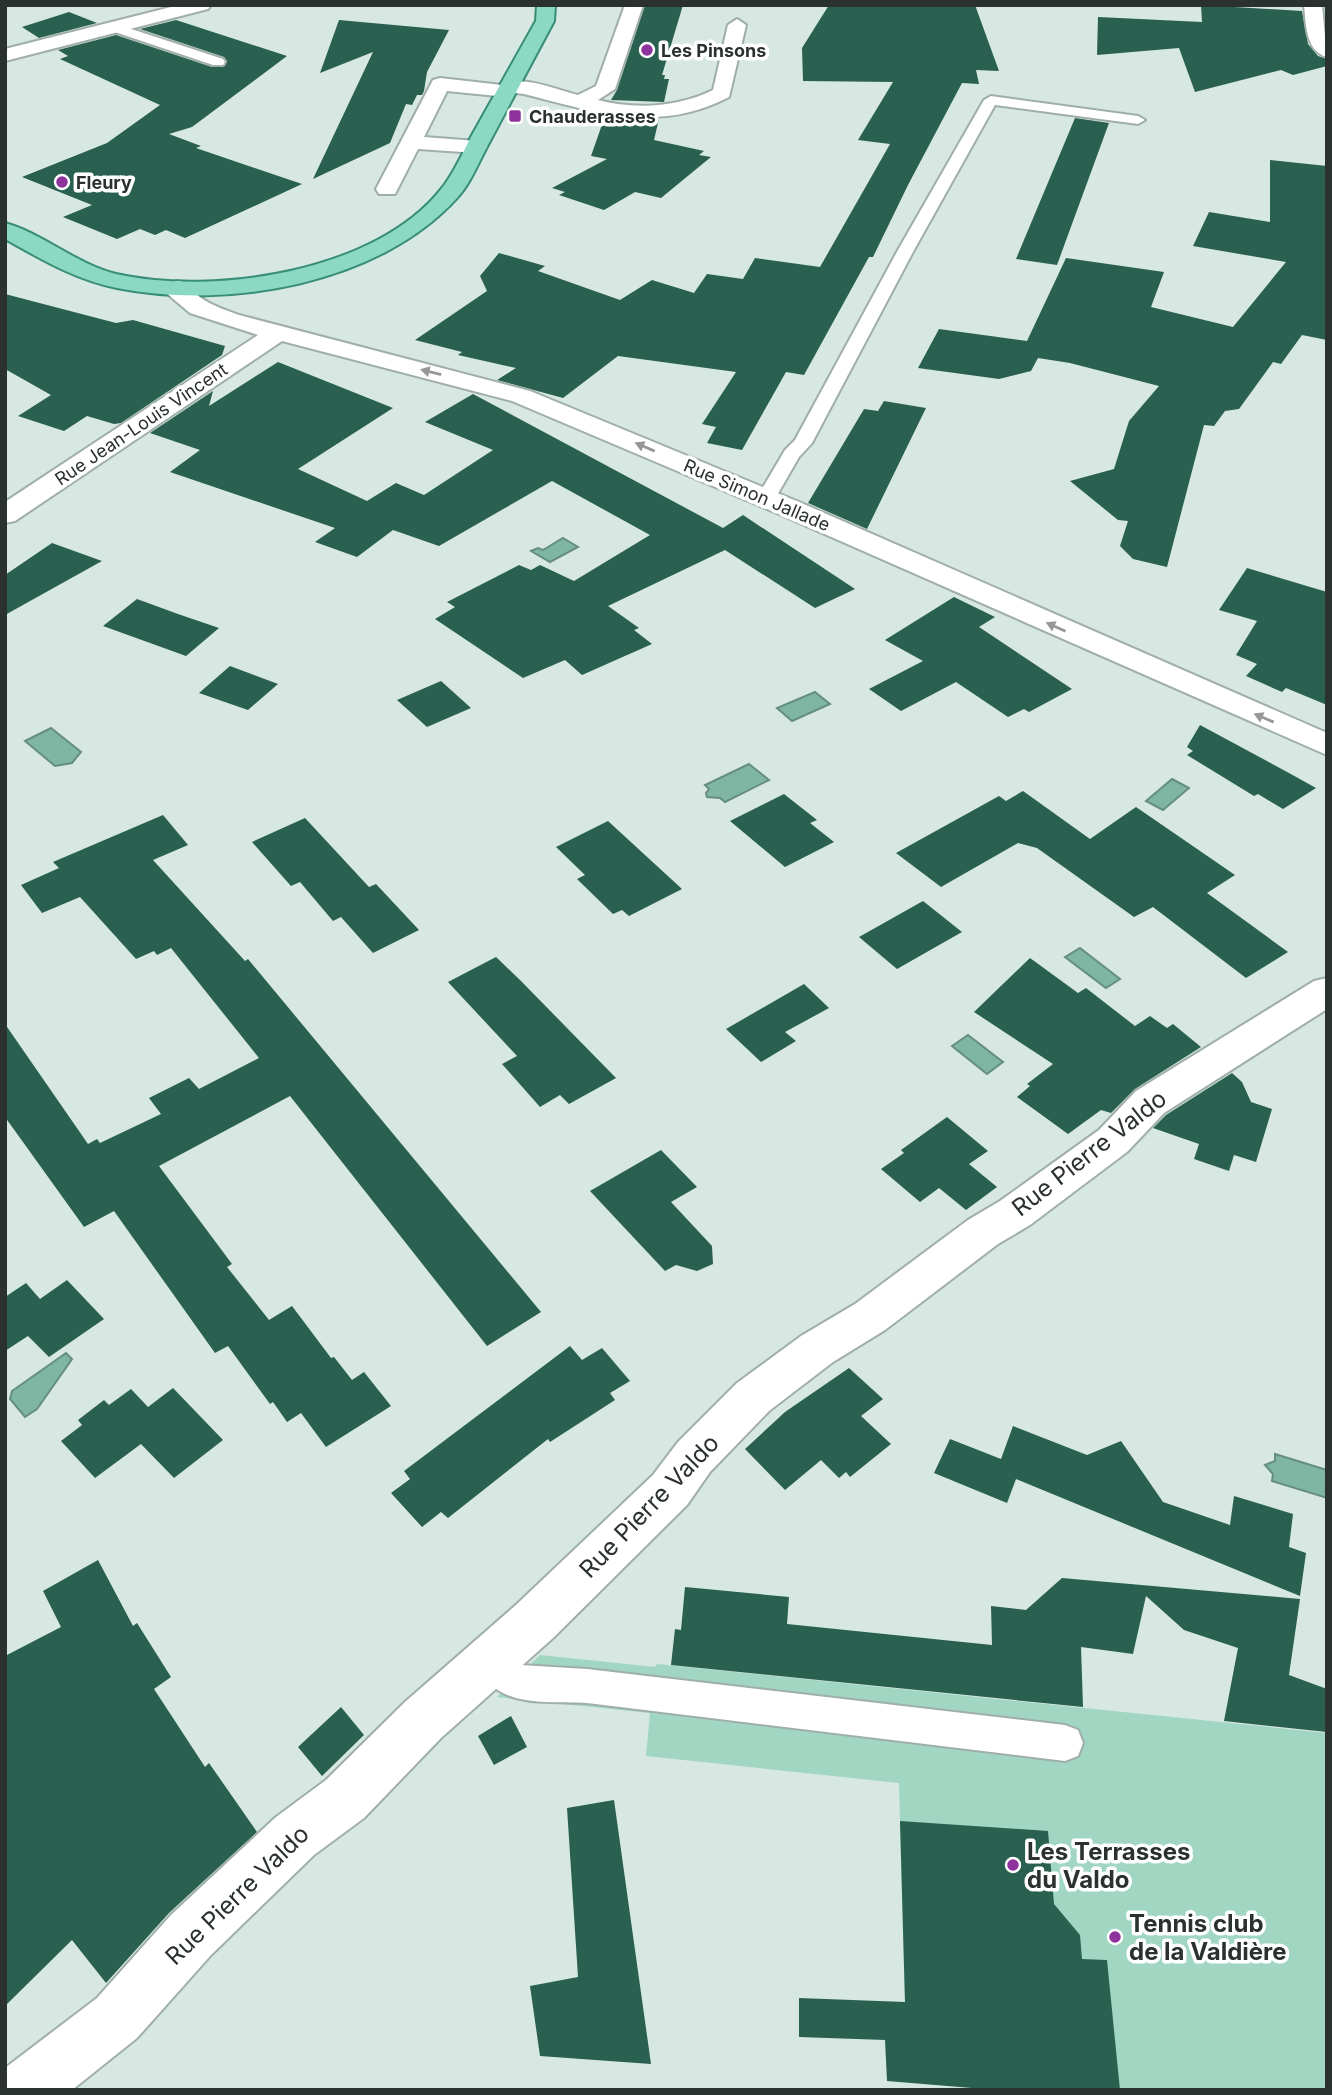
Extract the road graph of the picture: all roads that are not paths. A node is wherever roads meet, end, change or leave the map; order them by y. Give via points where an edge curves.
1 (202, 5) edge
2 (546, 5) edge
3 (634, 5) edge
4 (1313, 5) edge
5 (737, 25) dead end
6 (116, 28) junction
7 (1327, 51) edge
8 (5, 55) edge
9 (218, 62) dead end
10 (508, 89) junction
11 (580, 102) junction
12 (1138, 120) dead end
13 (409, 142) junction
14 (477, 147) junction
15 (387, 189) dead end
16 (5, 230) edge
17 (178, 288) junction
18 (277, 333) junction
19 (763, 496) junction
20 (5, 514) edge
21 (1327, 745) edge
22 (1327, 991) edge
23 (490, 1660) junction
24 (1065, 1743) dead end
25 (25, 2090) edge

1 - 6 street
2 - 10 main road via 545,21
3 - 11 street via 605,89
4 - 7 street via 1318,40
5 - 11 street via 722,93 697,106 642,112
6 - 8 street
6 - 9 lane
10 - 11 street via 524,88
10 - 13 street via 440,84
10 - 14 main road
12 - 19 lane via 991,100 803,443
13 - 14 street
13 - 15 street
14 - 17 main road via 439,209 383,247 296,276
16 - 17 main road via 76,267 114,280
17 - 18 street, Rue Simon Jallade via 177,292 198,308
19 -> 18 street, Rue Simon Jallade via 521,396
18 - 20 street, Rue Jean-Louis Vincent
21 -> 19 street, Rue Simon Jallade
22 - 23 street, Rue Pierre Valdo via 1150,1102 1113,1141 753,1397 694,1457 670,1490
23 - 24 lane via 513,1682 587,1686
23 - 25 street, Rue Pierre Valdo via 345,1799 295,1836 191,1935 117,2018

